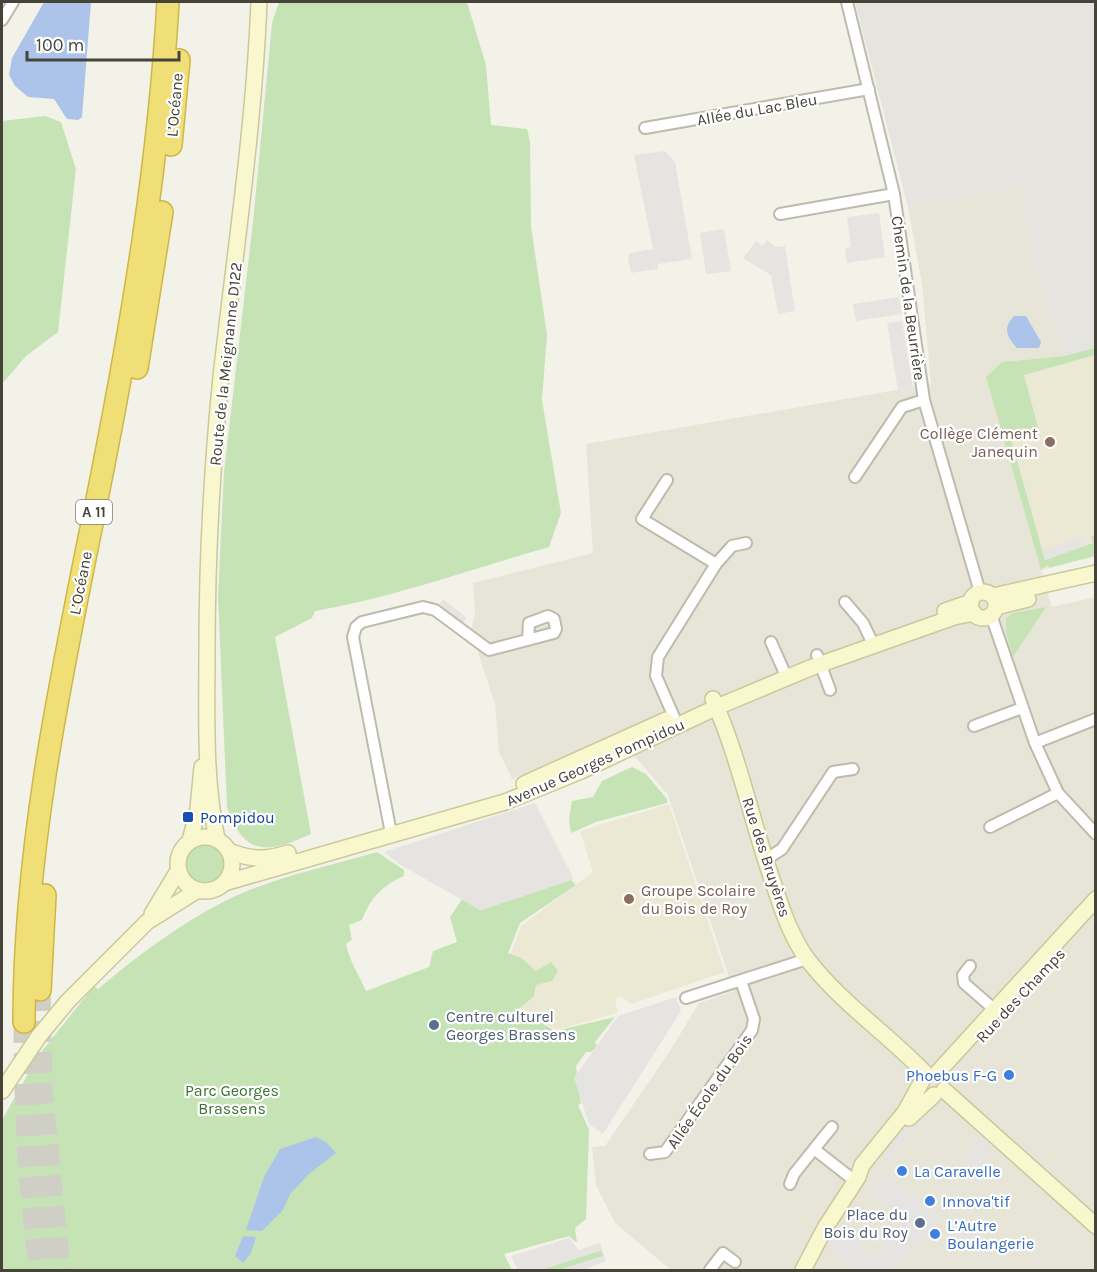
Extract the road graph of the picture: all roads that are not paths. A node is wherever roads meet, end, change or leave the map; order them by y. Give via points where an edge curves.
1 (13, 2) edge
2 (168, 2) edge
3 (183, 2) edge
4 (259, 2) edge
5 (847, 2) edge
6 (2, 20) edge
7 (869, 89) junction
8 (645, 128) dead end
9 (894, 194) junction
10 (780, 214) dead end
11 (924, 400) junction
12 (855, 477) dead end
13 (667, 480) dead end
14 (746, 543) dead end
15 (716, 564) junction
16 (1095, 573) edge
17 (1095, 582) edge
18 (845, 602) dead end
19 (984, 604) junction
20 (528, 640) dead end
21 (872, 640) junction
22 (771, 642) dead end
23 (819, 659) junction
24 (785, 673) junction
25 (830, 690) dead end
26 (715, 703) junction
27 (1022, 708) junction
28 (674, 717) junction
29 (1095, 719) edge
30 (974, 726) dead end
31 (207, 728) junction
32 (1035, 743) junction
33 (853, 769) dead end
34 (1058, 793) junction
35 (990, 827) dead end
36 (390, 828) junction
37 (1095, 834) edge
38 (218, 839) junction
39 (190, 841) junction
40 (229, 851) junction
41 (765, 861) junction
42 (178, 871) junction
43 (224, 884) junction
44 (198, 890) junction
45 (1095, 899) edge
46 (1095, 913) edge
47 (147, 922) junction
48 (807, 959) junction
49 (970, 966) dead end
50 (741, 981) junction
51 (40, 990) tunnel mouth
52 (686, 998) dead end
53 (995, 1010) junction
54 (24, 1022) tunnel mouth
55 (935, 1082) junction
56 (2, 1090) edge
57 (832, 1127) dead end
58 (814, 1149) junction
59 (650, 1154) dead end
60 (857, 1179) junction
61 (790, 1184) dead end
62 (1093, 1220) edge
63 (735, 1262) dead end
64 (710, 1270) edge
65 (803, 1270) edge

1 - 6 street
2 - 54 highway, L’Océane / A 11 via 156,142 138,279 42,795 28,924
3 - 51 highway, L’Océane / A 11 via 172,136 156,260 54,812 43,911
4 - 31 street, Route de la Meignanne D122 via 250,144 221,376 211,496
5 - 7 street, Chemin de la Beurrière
7 - 8 street, Allée du Lac Bleu
7 - 9 street, Chemin de la Beurrière
9 - 10 street
9 - 11 street, Chemin de la Beurrière
11 - 12 street via 903,407
11 - 19 street, Chemin de la Beurrière
13 - 15 street via 642,519
14 - 15 street via 732,546
15 - 28 street via 658,657 656,676
16 - 19 street, Avenue Georges Pompidou
17 - 19 street, Avenue Georges Pompidou
18 - 21 street
19 - 21 street, Avenue Georges Pompidou
19 - 27 street, Chemin de la Beurrière
20 - 36 street via 489,650 435,610 423,607 362,622 356,627 353,637
21 - 23 street, Avenue Georges Pompidou
22 - 24 street
23 - 24 street, Avenue Georges Pompidou
23 - 25 street
24 - 26 street, Avenue Georges Pompidou
26 - 28 street, Avenue Georges Pompidou
26 - 41 street, Rue des Bruyères via 729,736
26 - 43 street, Avenue Georges Pompidou via 591,767 505,802
27 - 30 street
27 - 32 street, Chemin de la Beurrière
28 - 36 street, Avenue Georges Pompidou via 511,789
29 - 32 street
31 - 38 street via 213,819
31 - 39 street via 198,808
32 - 34 street, Chemin de la Beurrière
33 - 41 street via 833,772 782,849
34 - 35 street
34 - 37 street, Chemin de la Beurrière
36 - 40 street, Avenue Georges Pompidou via 271,858 253,859
38 - 39 street via 203,836
38 - 40 street
39 - 42 street via 180,853
40 - 43 street via 232,870
41 - 48 street, Rue des Bruyères via 781,906
42 - 44 street via 186,883
42 - 47 street
43 - 44 street via 212,890
44 - 47 street
45 - 53 street, Rue des Champs
46 - 55 street, Rue des Champs
47 - 56 street via 68,1001
48 - 50 street
48 - 55 street, Rue des Bruyères via 840,995
49 - 53 street, Rue des Champs via 963,975 964,983
50 - 52 street
50 - 59 street, Allée École du Bois via 754,1018 752,1030 665,1152
53 - 55 street, Rue des Champs
55 - 60 street
55 - 62 street, Rue des Bruyères
57 - 58 street
58 - 60 street
58 - 61 street
60 - 65 street
63 - 64 street via 723,1253

